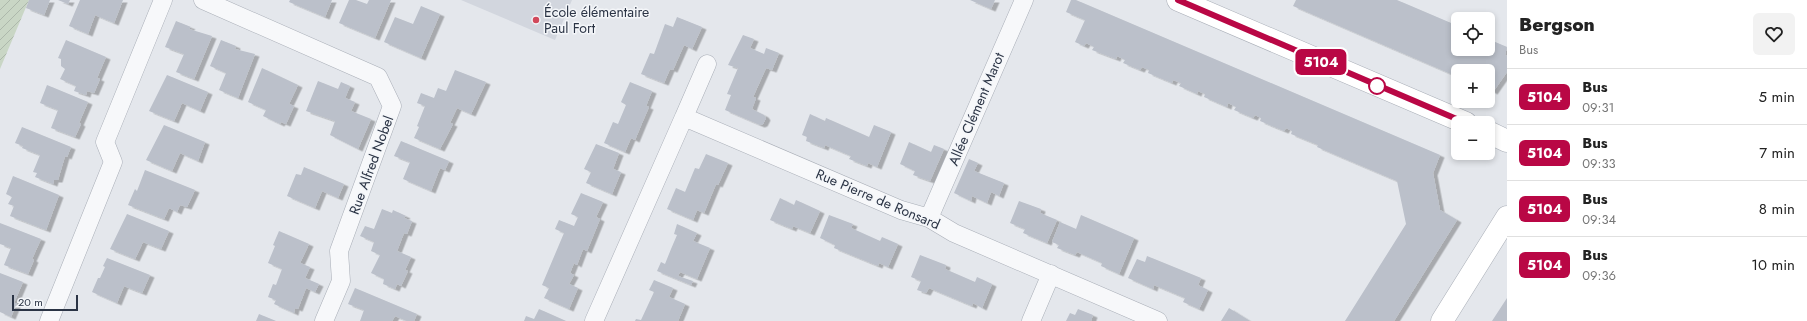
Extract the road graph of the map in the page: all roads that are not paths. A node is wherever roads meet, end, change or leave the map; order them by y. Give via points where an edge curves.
1 (163, 0) edge
2 (204, 0) edge
3 (1024, 0) edge
4 (1178, 0) edge
5 (707, 64) dead end
6 (684, 117) junction
7 (1451, 117) edge
8 (1495, 135) edge
9 (1507, 141) edge
10 (1507, 217) edge
11 (929, 218) junction
12 (1051, 274) junction
13 (49, 321) edge
14 (324, 321) edge
15 (594, 321) edge
16 (1031, 321) edge
17 (1158, 321) edge
18 (1442, 321) edge

1 - 13 street via 105,142 113,162
2 - 14 street, Rue Alfred Nobel via 378,77 392,106 339,251 341,281
3 - 11 street, Allée Clément Marot
4 - 7 street
5 - 6 street
6 - 11 street, Rue Pierre de Ronsard via 901,210
6 - 15 street
8 - 9 street
10 - 18 street
11 - 12 street, Rue Pierre de Ronsard via 954,232
12 - 16 street
12 - 17 street, Rue Pierre de Ronsard

